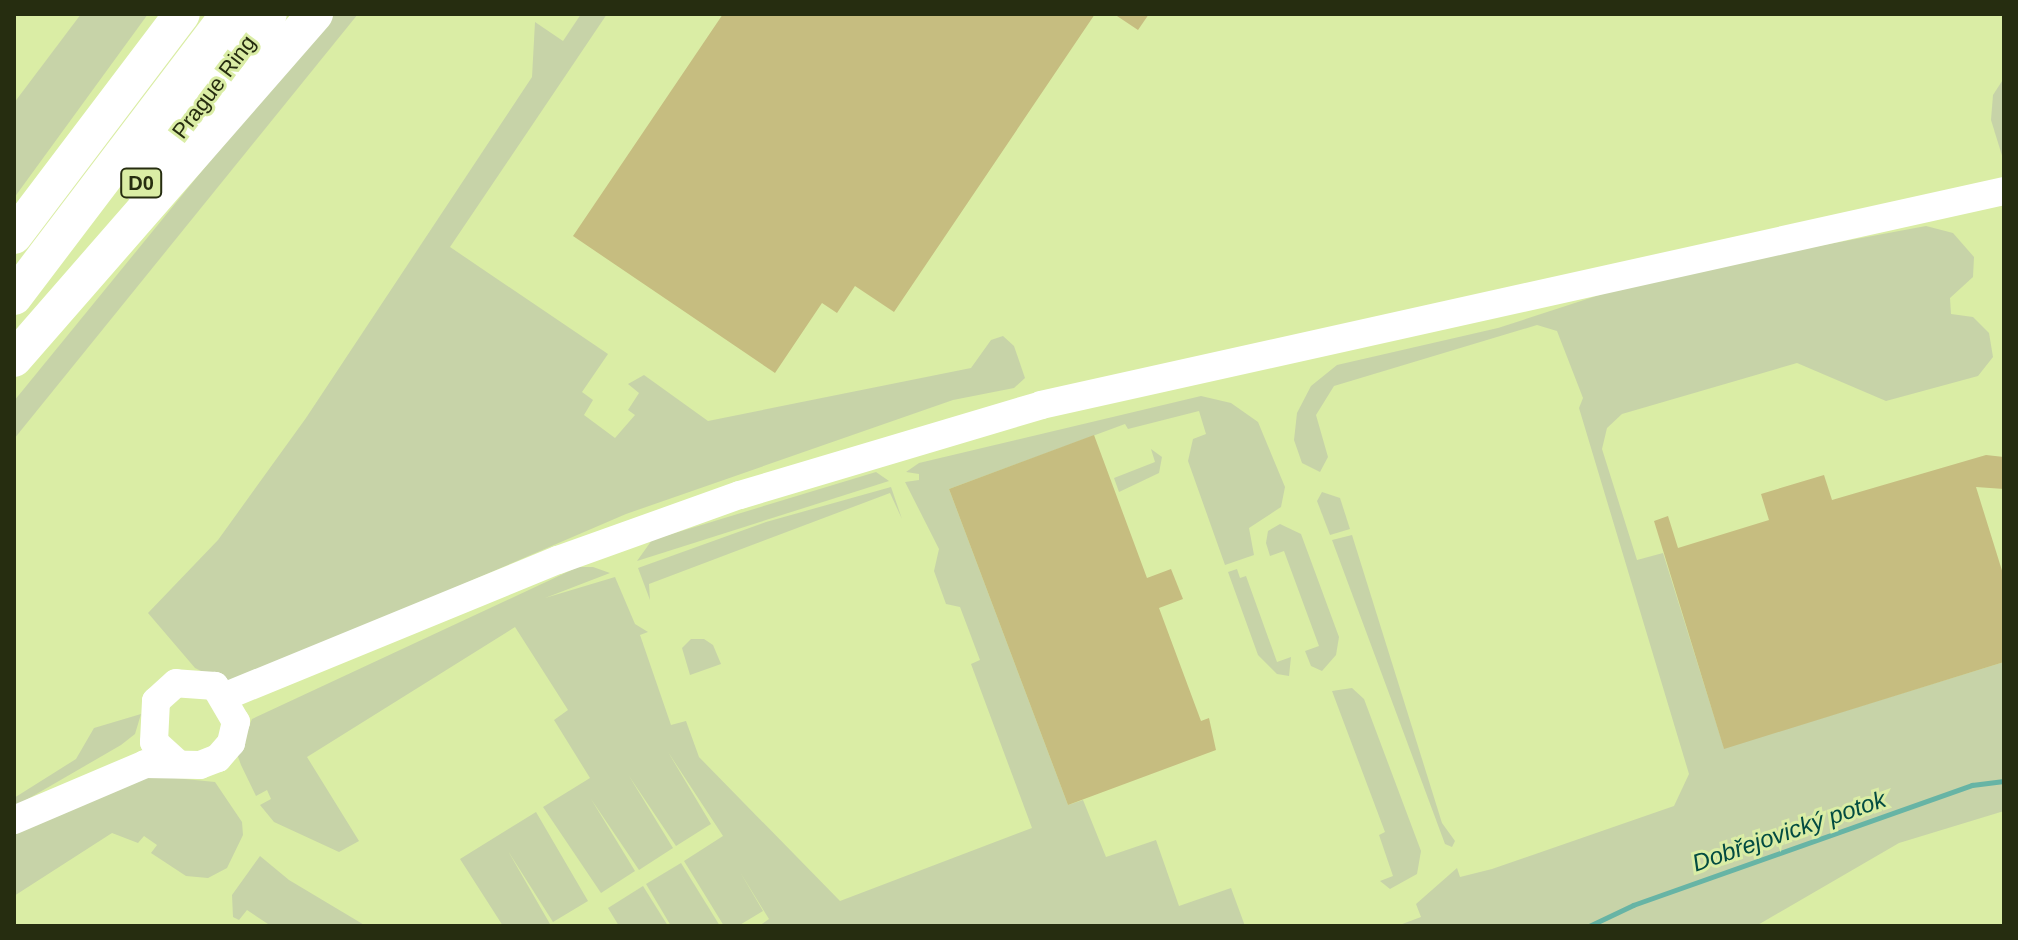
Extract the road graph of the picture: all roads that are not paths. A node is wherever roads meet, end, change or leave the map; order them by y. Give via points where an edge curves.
1 (182, 14) edge
2 (229, 14) edge
3 (269, 14) edge
4 (315, 14) edge
5 (2004, 191) edge
6 (14, 236) edge
7 (14, 297) edge
8 (14, 353) edge
9 (14, 359) edge
10 (399, 628) junction
11 (226, 696) junction
12 (236, 722) junction
13 (150, 727) junction
14 (176, 762) junction
15 (14, 819) edge

1 - 6 highway
2 - 7 highway, Prague Ring / D0
3 - 8 highway, Prague Ring / D0
4 - 9 highway, D0
5 - 10 main road via 1041,405 740,495 546,565
10 - 11 main road
10 - 12 main road
11 - 12 main road
11 - 13 main road via 203,681 176,683 156,701
12 - 14 main road via 231,743 218,758 200,765
13 - 14 main road via 163,754
13 - 15 main road via 124,751
14 - 15 main road via 132,768

